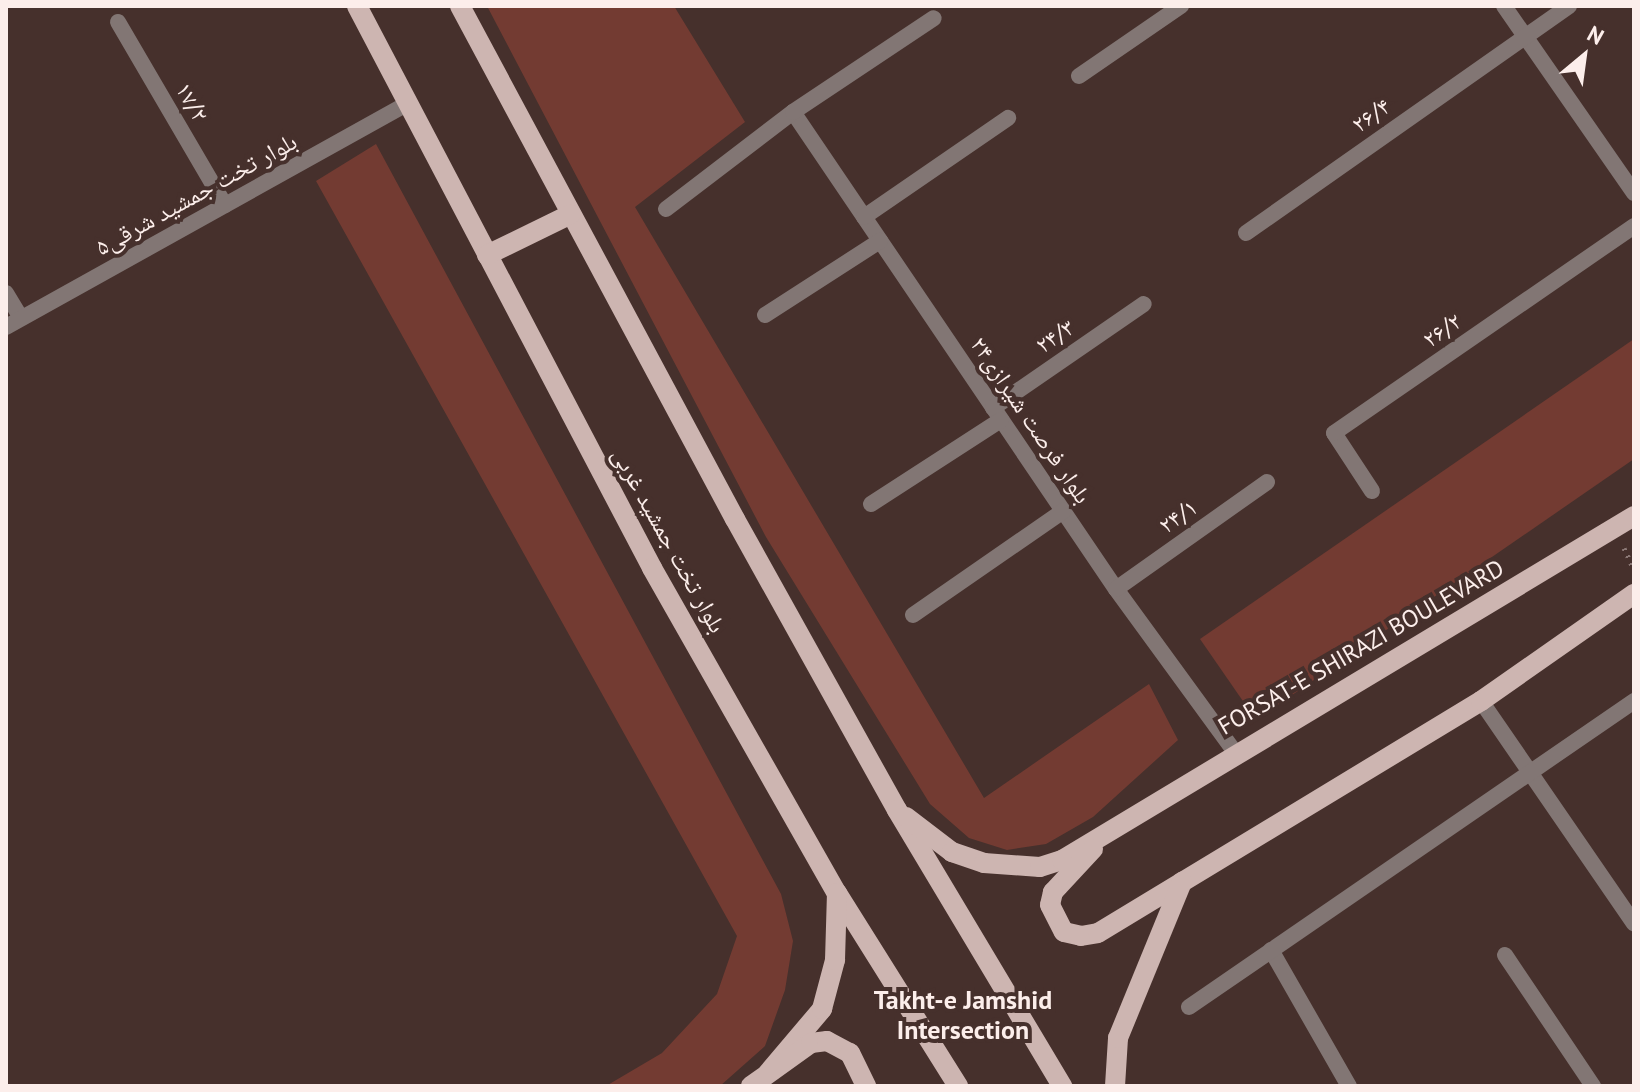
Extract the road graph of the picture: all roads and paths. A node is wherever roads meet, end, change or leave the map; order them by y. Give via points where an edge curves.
1 (357, 6) edge
2 (460, 6) edge
3 (1181, 6) edge
4 (1504, 6) edge
5 (1569, 6) edge
6 (934, 18) dead end
7 (118, 22) dead end
8 (1525, 36) junction
9 (1079, 76) dead end
10 (409, 103) junction
11 (793, 112) junction
12 (1008, 118) dead end
13 (1634, 193) edge
14 (225, 205) junction
15 (666, 209) dead end
16 (571, 214) junction
17 (864, 217) junction
18 (1634, 226) edge
19 (1246, 233) dead end
20 (880, 241) junction
21 (487, 255) junction
22 (6, 293) edge
23 (1144, 304) dead end
24 (765, 315) dead end
25 (13, 323) edge
26 (997, 414) junction
27 (1267, 482) dead end
28 (1372, 491) dead end
29 (871, 504) dead end
30 (1063, 511) junction
31 (1634, 516) edge
32 (1116, 589) junction
33 (1634, 594) edge
34 (913, 615) dead end
35 (1481, 701) junction
36 (1634, 701) edge
37 (1234, 751) junction
38 (1530, 772) junction
39 (897, 810) junction
40 (1115, 826) junction
41 (1182, 882) junction
42 (837, 893) junction
43 (1634, 924) edge
44 (1271, 950) junction
45 (1505, 955) dead end
46 (1189, 1007) dead end
47 (768, 1073) junction
48 (751, 1086) edge
49 (866, 1086) edge
50 (958, 1086) edge
51 (1062, 1086) edge
52 (1115, 1086) edge
53 (1349, 1086) edge
54 (1593, 1086) edge

1 - 10 main road, بلوار تخت جمشید غربی
2 - 16 main road
3 - 9 street
4 - 8 street
5 - 8 street, ۲۶/۴
6 - 11 street
7 - 14 street, ۱۷/۲
8 - 13 street
8 - 19 street, ۲۶/۴
10 - 14 street, بلوار تخت جمشید شرقی۵
10 - 21 main road, بلوار تخت جمشید غربی
11 - 15 street
11 - 17 street, بلوار فرصت شیرازی۲۴
12 - 17 street
14 - 25 street, بلوار تخت جمشید شرقی۵
16 - 21 main road
16 - 39 main road
17 - 20 street, بلوار فرصت شیرازی۲۴
18 - 28 street, ۲۶/۲ via 1334,433
20 - 24 street
20 - 26 street, بلوار فرصت شیرازی۲۴
21 - 42 main road, بلوار تخت جمشید غربی via 652,568
22 - 25 street
23 - 26 street, ۲۴/۳
26 - 29 street, ۲۴/۳
26 - 30 street, بلوار فرصت شیرازی۲۴
27 - 32 street, ۲۴/۱
30 - 32 street, بلوار فرصت شیرازی۲۴
30 - 34 street
31 - 37 main road, FORSAT-E SHIRAZI BOULEVARD
32 - 37 street, بلوار فرصت شیرازی۲۴
33 - 35 main road
35 - 38 street
35 - 41 main road
36 - 38 street
37 - 40 main road, FORSAT-E SHIRAZI BOULEVARD
38 - 43 street
38 - 44 street
39 - 40 main road via 952,852 1018,866 1062,860
39 - 51 main road
40 - 41 main road via 1053,892 1054,920 1064,932 1098,933
41 - 52 main road via 1118,1038
42 - 47 main road via 835,960 822,1009
42 - 50 main road, بلوار تخت جمشید غربی
44 - 46 street
44 - 53 street
45 - 54 street
47 - 48 main road
47 - 49 main road via 811,1043 827,1041 850,1053

